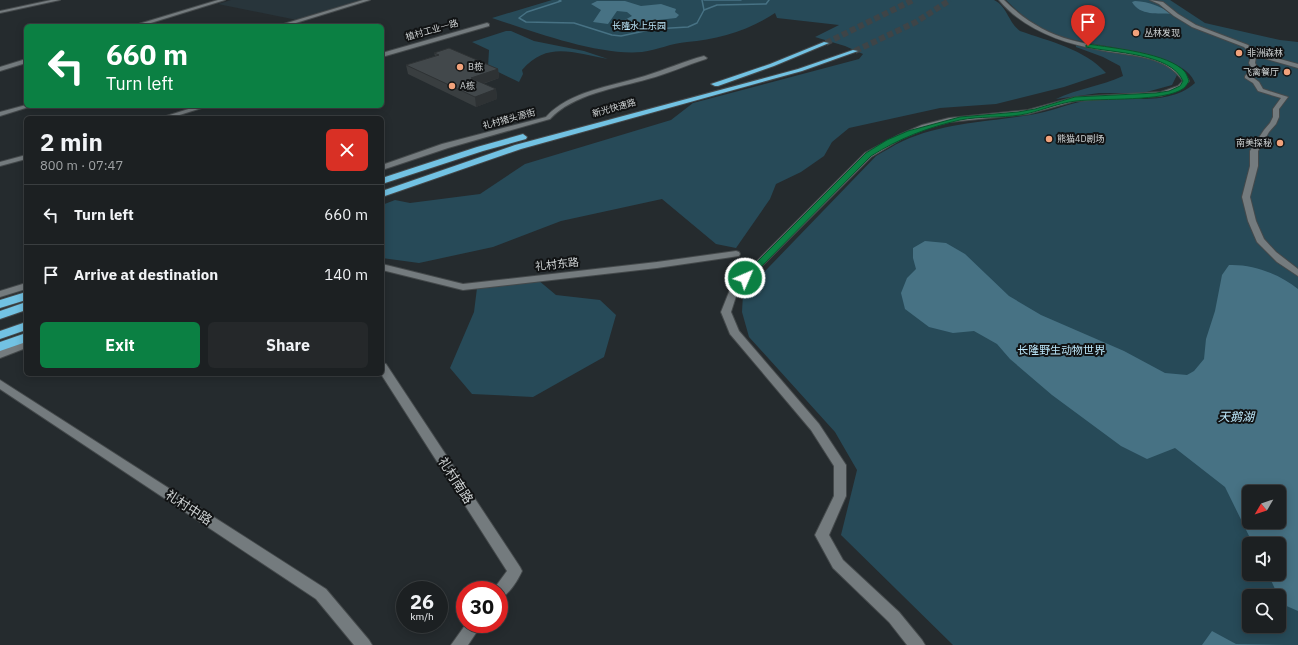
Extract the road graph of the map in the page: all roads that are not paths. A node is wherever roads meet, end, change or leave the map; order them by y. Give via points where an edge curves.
1 (47, 0) edge
2 (58, 0) edge
3 (224, 0) edge
4 (368, 0) edge
5 (1001, 0) edge
6 (1152, 0) edge
7 (8, 9) junction
8 (195, 9) junction
9 (0, 11) edge
10 (142, 24) edge
11 (152, 24) edge
12 (287, 24) edge
13 (487, 25) dead end
14 (826, 43) tunnel mouth
15 (855, 51) tunnel mouth
16 (1253, 53) junction
17 (384, 54) edge
18 (704, 58) dead end
19 (24, 62) edge
20 (1298, 66) edge
21 (0, 69) edge
22 (24, 107) edge
23 (198, 108) edge
24 (0, 114) edge
25 (170, 116) edge
26 (24, 158) edge
27 (470, 163) junction
28 (0, 164) edge
29 (384, 167) edge
30 (384, 180) edge
31 (384, 193) edge
32 (384, 197) edge
33 (736, 254) dead end
34 (384, 267) edge
35 (1298, 272) edge
36 (24, 287) edge
37 (0, 294) edge
38 (24, 297) edge
39 (0, 304) edge
40 (24, 307) edge
41 (0, 315) edge
42 (24, 327) edge
43 (0, 335) edge
44 (24, 338) edge
45 (24, 345) edge
46 (0, 346) edge
47 (0, 354) edge
48 (384, 370) edge
49 (0, 384) edge
50 (508, 581) edge
51 (469, 633) edge
52 (364, 645) edge
53 (460, 645) edge
54 (917, 645) edge

1 - 7 street
2 - 7 street
3 - 8 street
4 - 12 street
5 - 54 street via 1016,15 1042,31 1077,43 1162,61 1183,73 1186,81 1182,87 1171,92 1075,99 1024,112 960,118 910,132 890,141 868,155 734,289 726,312 734,332 815,427 840,465 840,496 822,535 838,564 894,616
6 - 16 street via 1161,3 1194,26 1238,42
7 - 9 street
8 - 10 street
8 - 11 street
13 - 17 street, 植村工业一路
14 - 30 highway, 新光快速路 via 725,82 480,149
15 - 27 highway, 新光快速路 via 800,70 518,147
16 - 20 street
16 - 35 street via 1252,63 1255,69 1246,78 1255,81 1260,90 1285,97 1276,109 1273,124 1254,151 1256,158 1246,195 1250,216 1257,236 1265,247 1274,257
18 - 29 street, 礼村猪头源街 via 646,78 613,85 561,106 548,118 445,146
19 - 21 street
22 - 24 street
23 - 25 street
26 - 28 street
27 - 31 highway, 新光快速路
27 - 32 highway
33 - 34 street, 礼村东路 via 463,287
36 - 37 street
38 - 39 highway
40 - 41 highway
42 - 43 highway
44 - 46 highway
45 - 47 street
48 - 50 street, 礼村南路 via 516,570
49 - 52 street, 礼村中路 via 321,594
51 - 53 street

